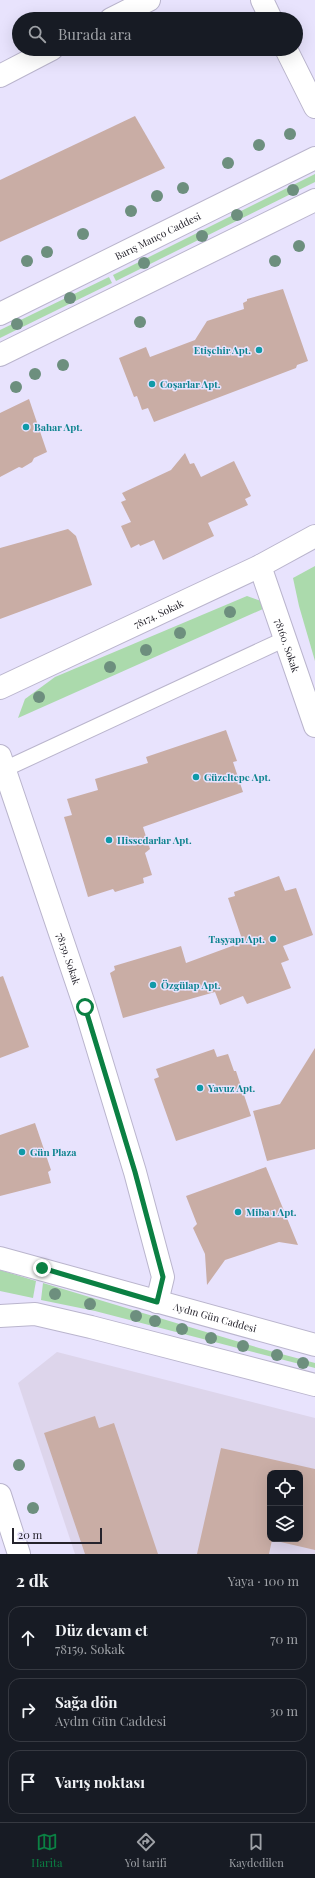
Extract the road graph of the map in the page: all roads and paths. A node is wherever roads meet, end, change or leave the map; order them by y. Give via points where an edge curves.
1 (149, 0) edge
2 (262, 0) edge
3 (125, 12) edge
4 (268, 12) edge
5 (39, 56) edge
6 (290, 56) edge
7 (0, 76) edge
8 (315, 107) edge
9 (315, 158) edge
10 (315, 200) edge
11 (0, 314) edge
12 (0, 355) edge
13 (315, 536) edge
14 (260, 566) junction
15 (285, 639) junction
16 (0, 688) edge
17 (315, 726) edge
18 (2, 763) edge
19 (0, 1258) edge
20 (157, 1302) junction
21 (0, 1316) edge
22 (315, 1345) edge
23 (315, 1385) edge
24 (0, 1495) edge
25 (19, 1554) edge

1 - 3 main road
2 - 4 main road
5 - 7 main road
6 - 8 main road
9 - 11 main road, Barış Manço Caddesi
10 - 12 main road
13 - 14 main road, 78174. Sokak
14 - 15 main road, 78160. Sokak
14 - 16 main road, 78174. Sokak
15 - 17 main road, 78160. Sokak
15 - 18 lane
18 - 20 main road, 78159. Sokak via 85,1007 135,1172 163,1277
19 - 20 main road, Aydın Gün Caddesi
20 - 22 main road, Aydın Gün Caddesi
21 - 23 main road via 34,1314
24 - 25 main road

